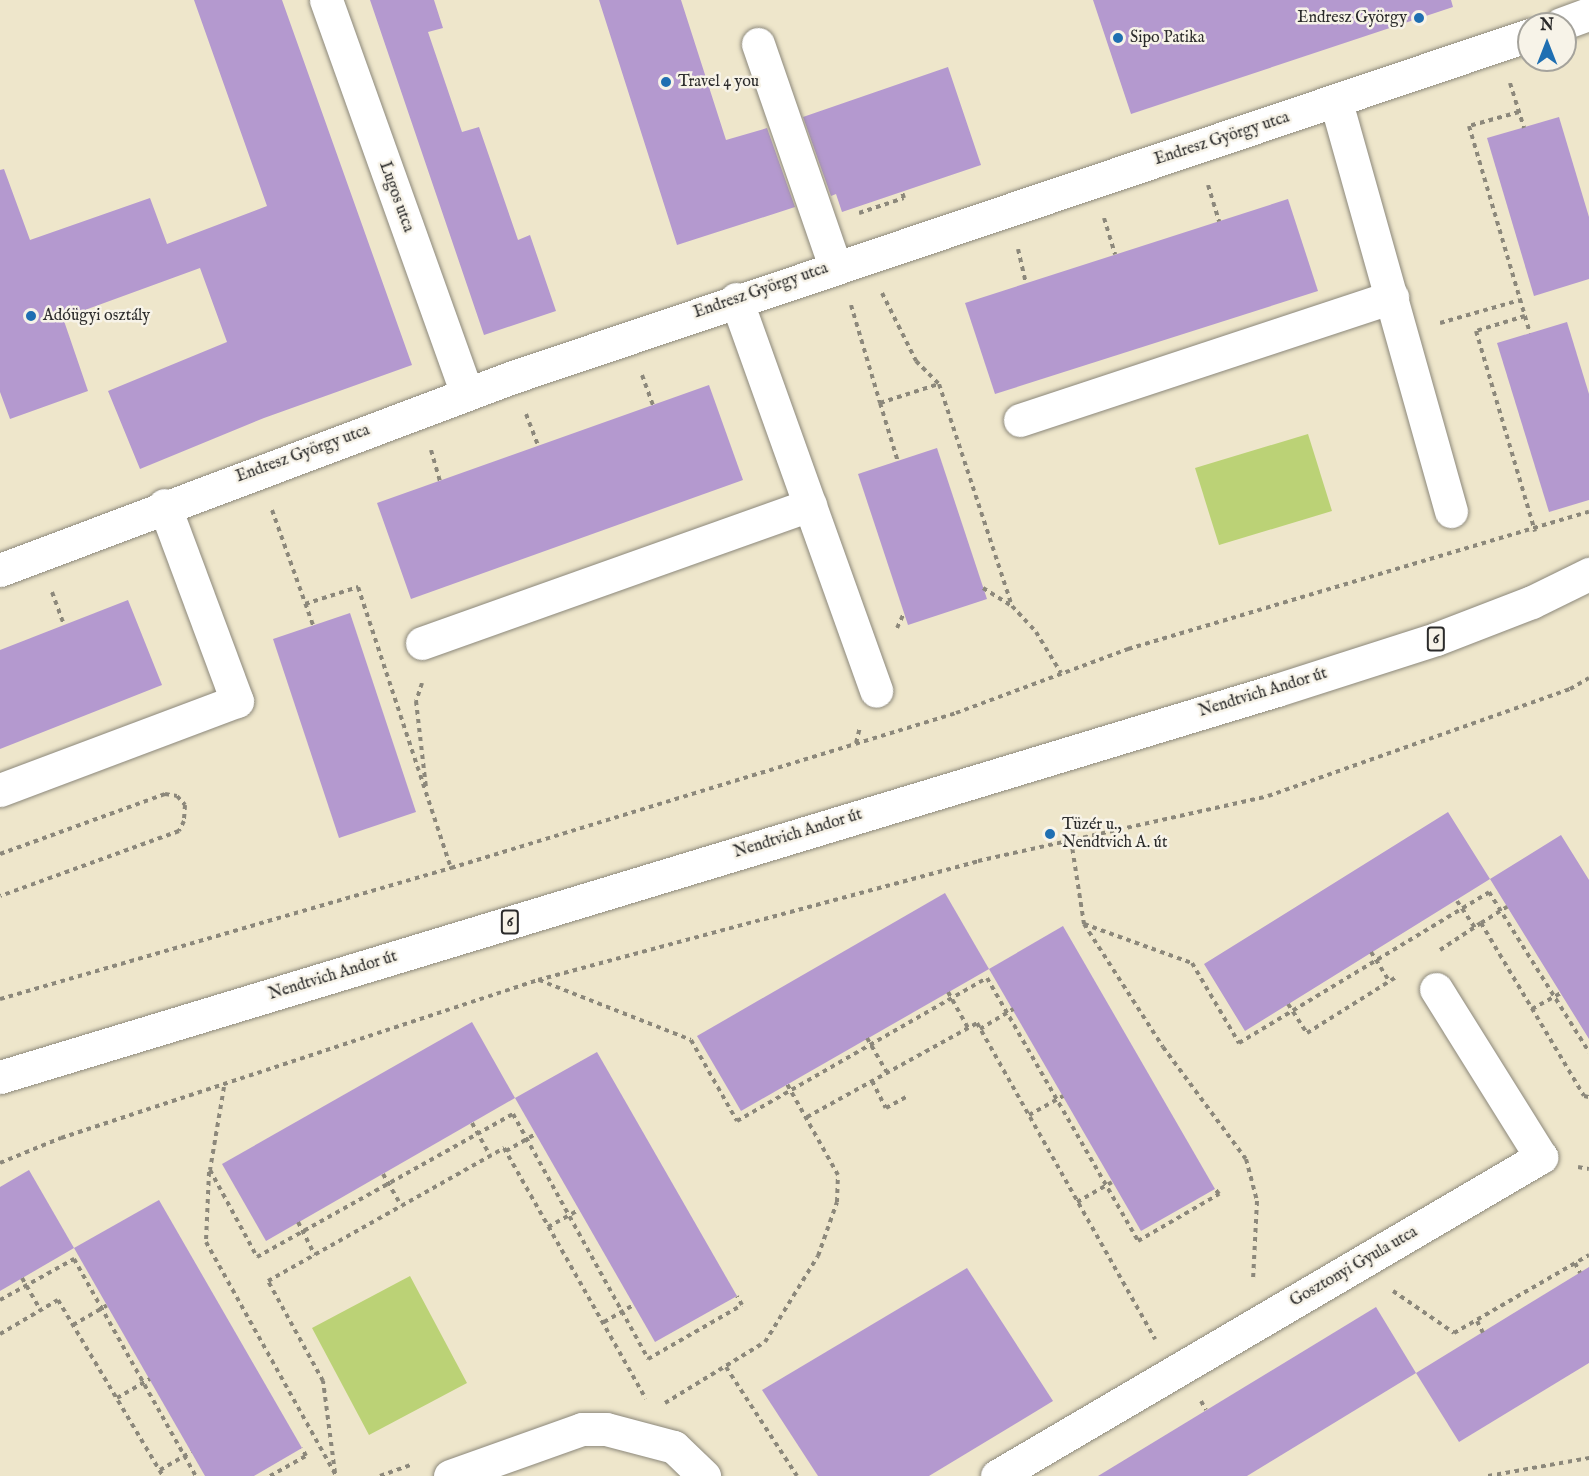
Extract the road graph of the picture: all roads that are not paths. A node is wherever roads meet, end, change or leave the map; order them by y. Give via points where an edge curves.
1 (326, 0) edge
2 (1517, 39) edge
3 (758, 44) dead end
4 (1336, 102) junction
5 (835, 266) junction
6 (1392, 297) junction
7 (736, 299) junction
8 (467, 394) junction
9 (1020, 420) dead end
10 (164, 505) junction
11 (810, 505) junction
12 (1451, 511) dead end
13 (0, 570) edge
14 (1589, 574) edge
15 (430, 640) road end
16 (876, 691) dead end
17 (0, 790) edge
18 (1437, 989) dead end
19 (0, 1077) edge
20 (450, 1476) edge
21 (704, 1476) edge
22 (997, 1476) edge

1 - 8 street, Lugos utca
2 - 4 street, Endresz György utca
3 - 5 street
4 - 5 street, Endresz György utca
4 - 6 street
5 - 7 street, Endresz György utca
6 - 9 street
6 - 12 street
7 - 8 street, Endresz György utca
7 - 11 street
8 - 10 street, Endresz György utca
10 - 13 street, Endresz György utca
10 - 17 street via 237,702
11 - 15 street
11 - 16 street
14 - 19 street, Nendtvich Andor út / 6 via 1532,602 1436,639 1277,690
18 - 22 street, Gosztonyi Gyula utca via 1540,1157
20 - 21 street via 582,1429 606,1429 674,1447

